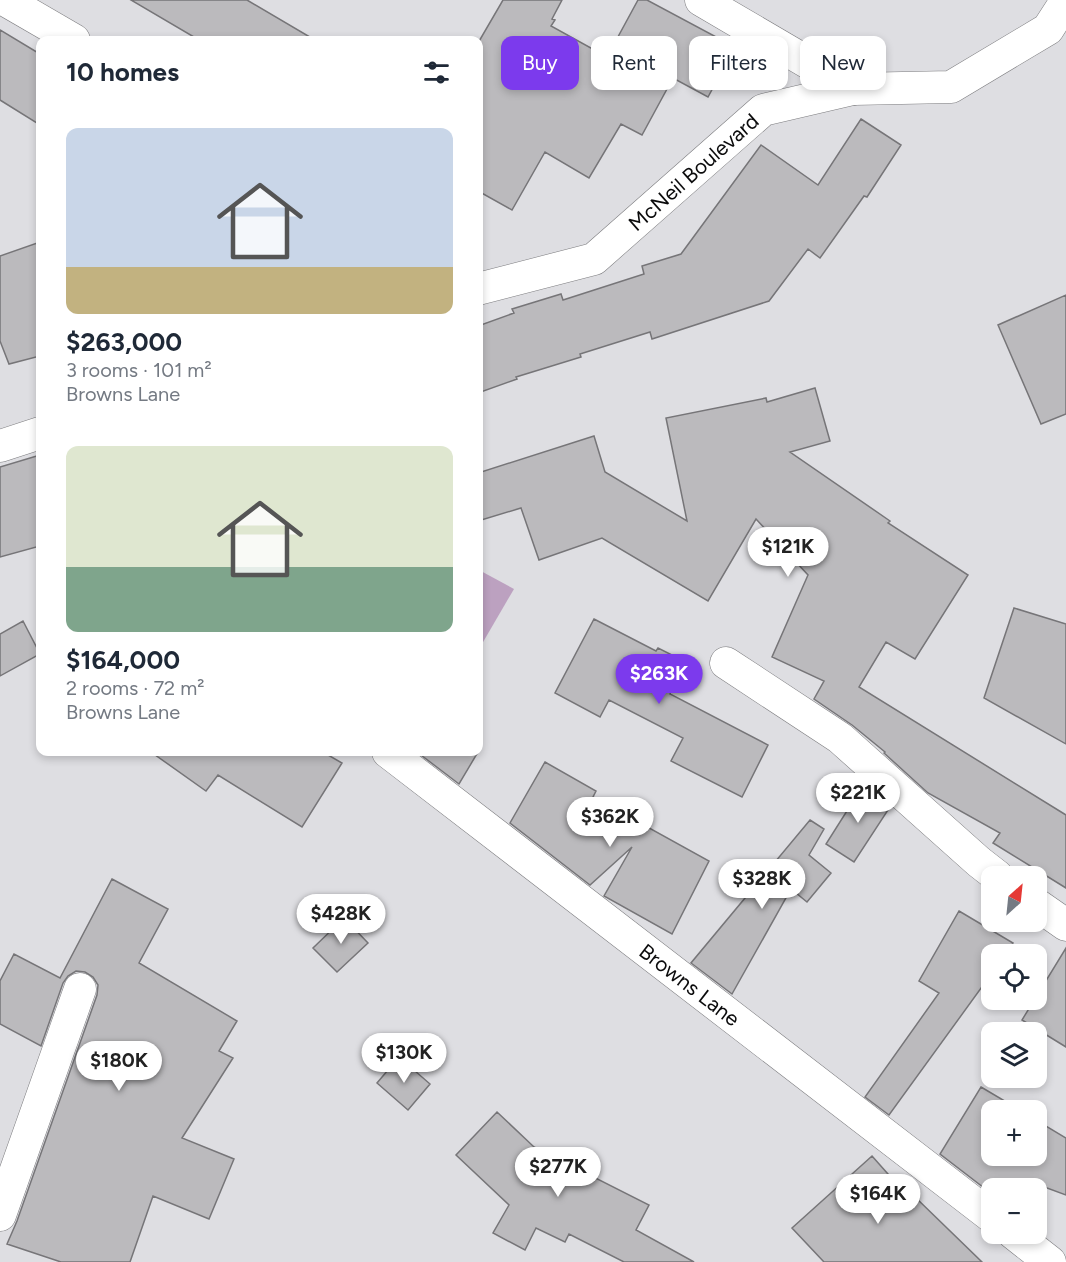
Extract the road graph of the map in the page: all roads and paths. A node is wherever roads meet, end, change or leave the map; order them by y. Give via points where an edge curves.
1 (5, 0) edge
2 (700, 0) edge
3 (1066, 1) edge
4 (67, 36) edge
5 (800, 58) edge
6 (886, 88) edge
7 (849, 90) edge
8 (483, 286) edge
9 (36, 434) edge
10 (0, 446) edge
11 (726, 663) dead end
12 (393, 756) edge
13 (984, 866) edge
14 (1047, 912) edge
15 (1066, 925) edge
16 (80, 989) dead end
17 (981, 1209) edge
18 (0, 1215) edge
19 (1027, 1244) edge
20 (1050, 1262) edge

1 - 4 street
2 - 5 street
3 - 6 street, McNeil Boulevard via 1048,28 951,87
7 - 8 street, McNeil Boulevard via 763,110 594,259
9 - 10 street
11 - 13 street via 840,738
12 - 17 street, Browns Lane
14 - 15 street
16 - 18 street
19 - 20 street

